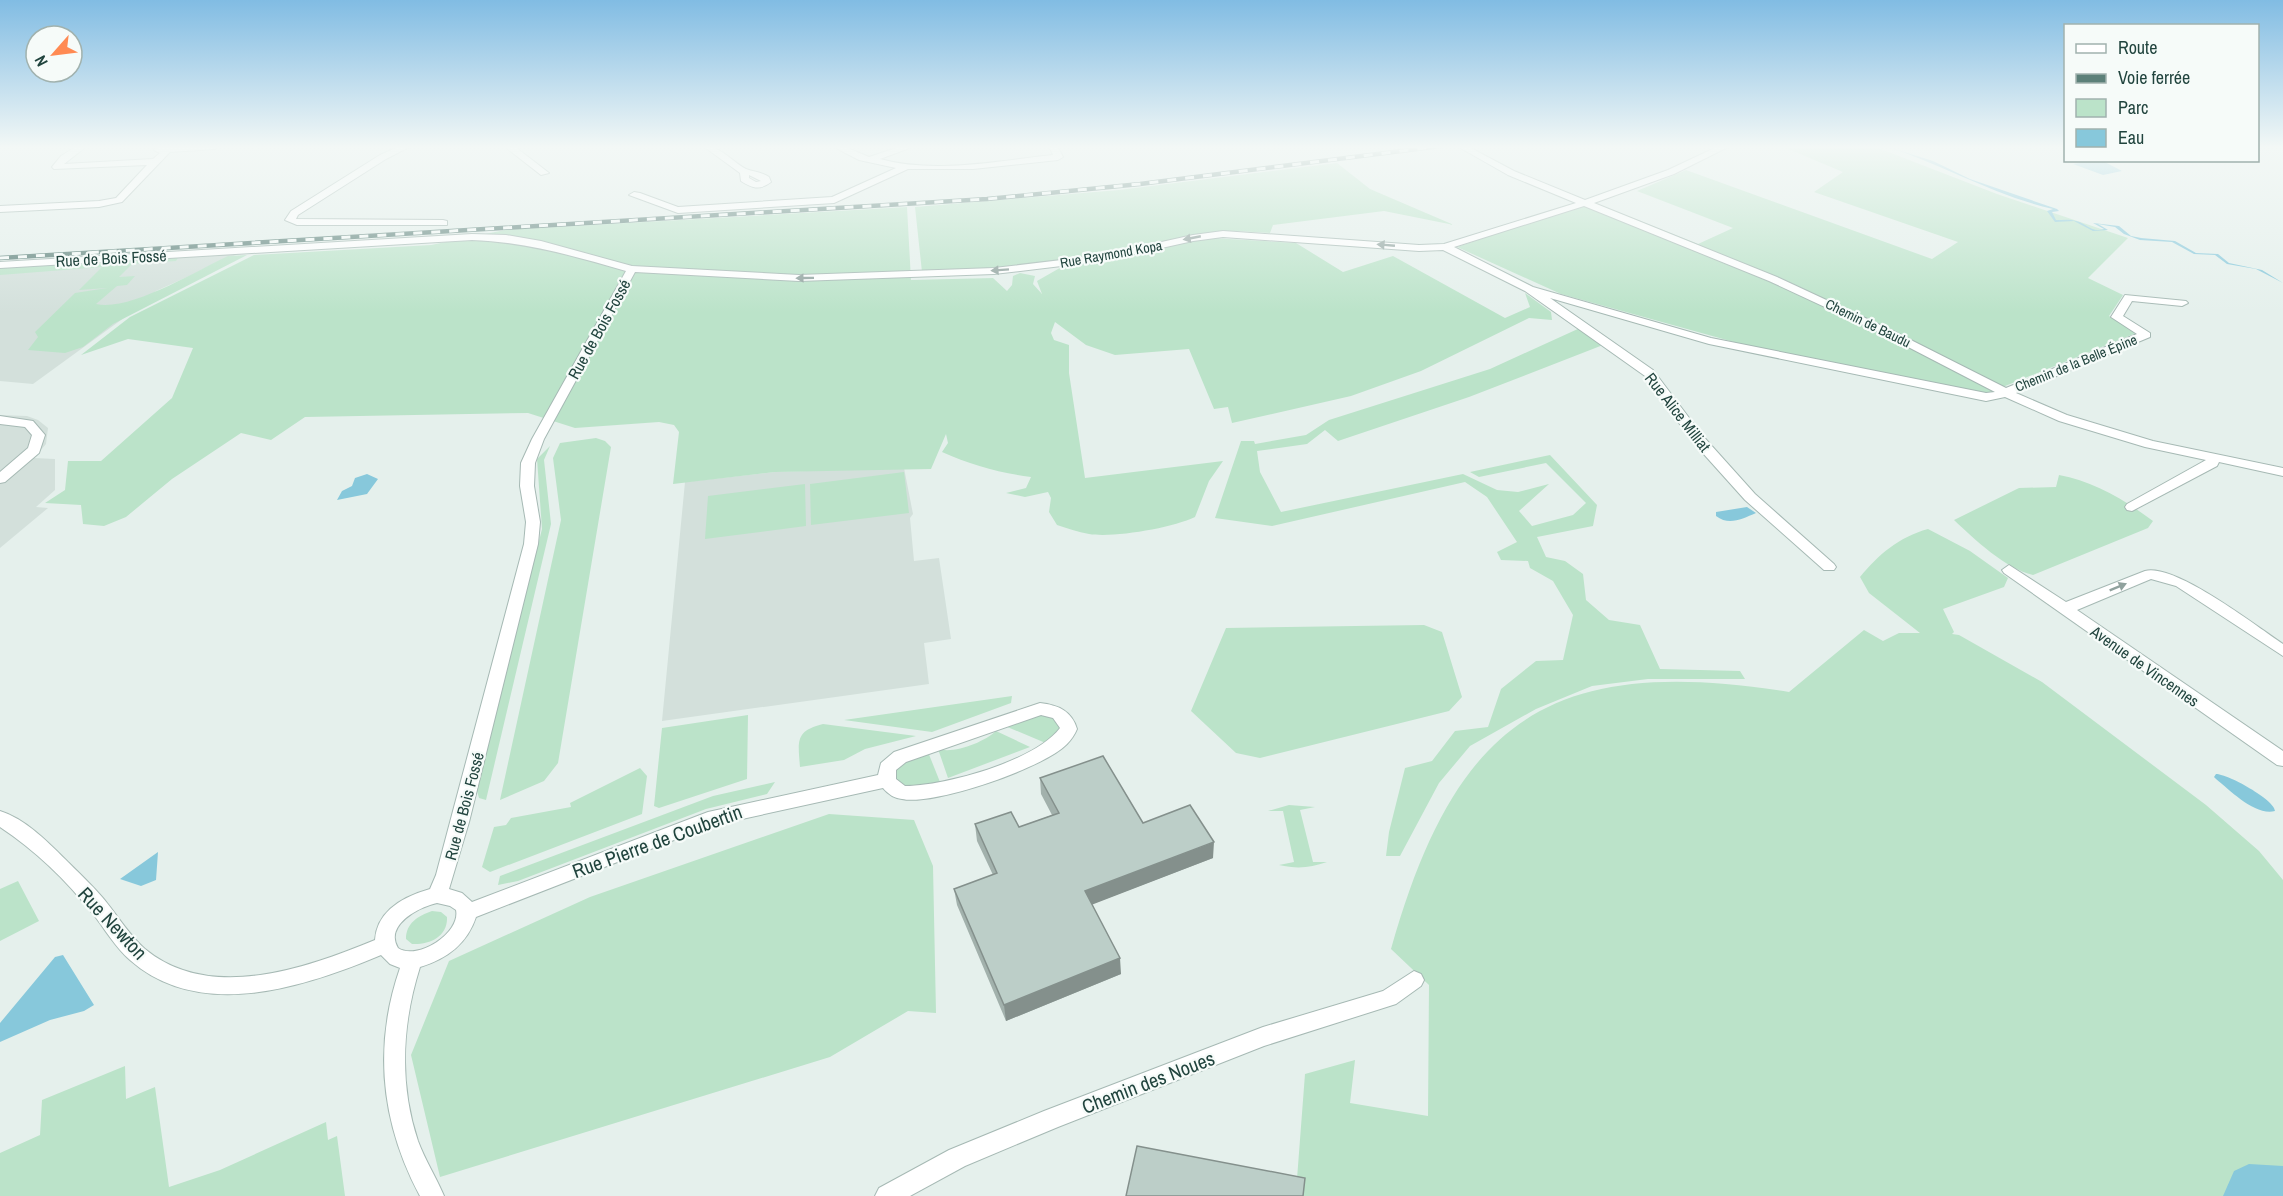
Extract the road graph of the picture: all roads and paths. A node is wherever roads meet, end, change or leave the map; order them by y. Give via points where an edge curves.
1 (103, 202) edge
2 (312, 202) edge
3 (654, 202) edge
4 (813, 202) edge
5 (1582, 202) joint
6 (0, 209) edge
7 (443, 223) dead end
8 (1445, 247) junction
9 (0, 265) edge
10 (632, 269) junction
11 (1529, 289) junction
12 (2182, 303) dead end
13 (2004, 392) junction
14 (0, 420) edge
15 (2213, 457) junction
16 (2283, 472) edge
17 (0, 479) edge
18 (2132, 507) dead end
19 (1829, 567) dead end
20 (2009, 570) dead end
21 (2064, 609) junction
22 (2283, 651) edge
23 (2283, 760) edge
24 (887, 780) junction
25 (0, 818) edge
26 (437, 895) junction
27 (467, 912) junction
28 (384, 945) junction
29 (412, 960) junction
30 (1414, 980) dead end
31 (432, 1196) edge
32 (887, 1196) edge

1 - 6 street
2 - 7 street via 290,220
3 - 4 street via 678,210
5 - 8 street, Rue Raymond Kopa
5 - 13 street, Chemin de Baudu via 1820,300
8 -> 10 street, Rue Raymond Kopa via 1223,234 1103,258 994,271 799,278
8 - 11 street, Rue Alice Milliat
9 - 10 street, Rue de Bois Fossé via 481,237 541,244
10 - 26 street, Rue de Bois Fossé via 528,463 531,544 446,875
11 - 13 street via 1709,341 1968,395 1986,397
11 - 19 street, Rue Alice Milliat via 1649,372 1697,438 1750,497
12 - 13 street, Chemin de la Belle Épine via 2129,297 2118,317 2146,335
13 - 15 street, Chemin de Baudu via 2101,431
14 - 17 street via 29,424 39,435 34,450
15 - 16 street, Chemin de Baudu
15 - 18 street via 2212,463
20 - 21 street, Avenue de Vincennes
21 -> 22 street via 2151,574 2166,576
21 - 23 street, Avenue de Vincennes
24 - 24 street via 898,791 916,793 994,773 1064,740 1068,723 1051,710 1031,711 900,757 887,768
24 - 27 street, Rue Pierre de Coubertin via 708,819
25 - 28 street, Rue Newton via 27,835 95,903 139,956 178,980 238,986 268,982 322,971
26 - 27 street via 462,902
26 - 28 street via 420,899 392,920
27 - 29 street via 466,924 445,949
28 - 29 street via 399,959
29 - 31 street via 399,1012 393,1070 409,1148
30 - 32 street, Chemin des Noues via 1389,998 1263,1037 1052,1119 957,1158

